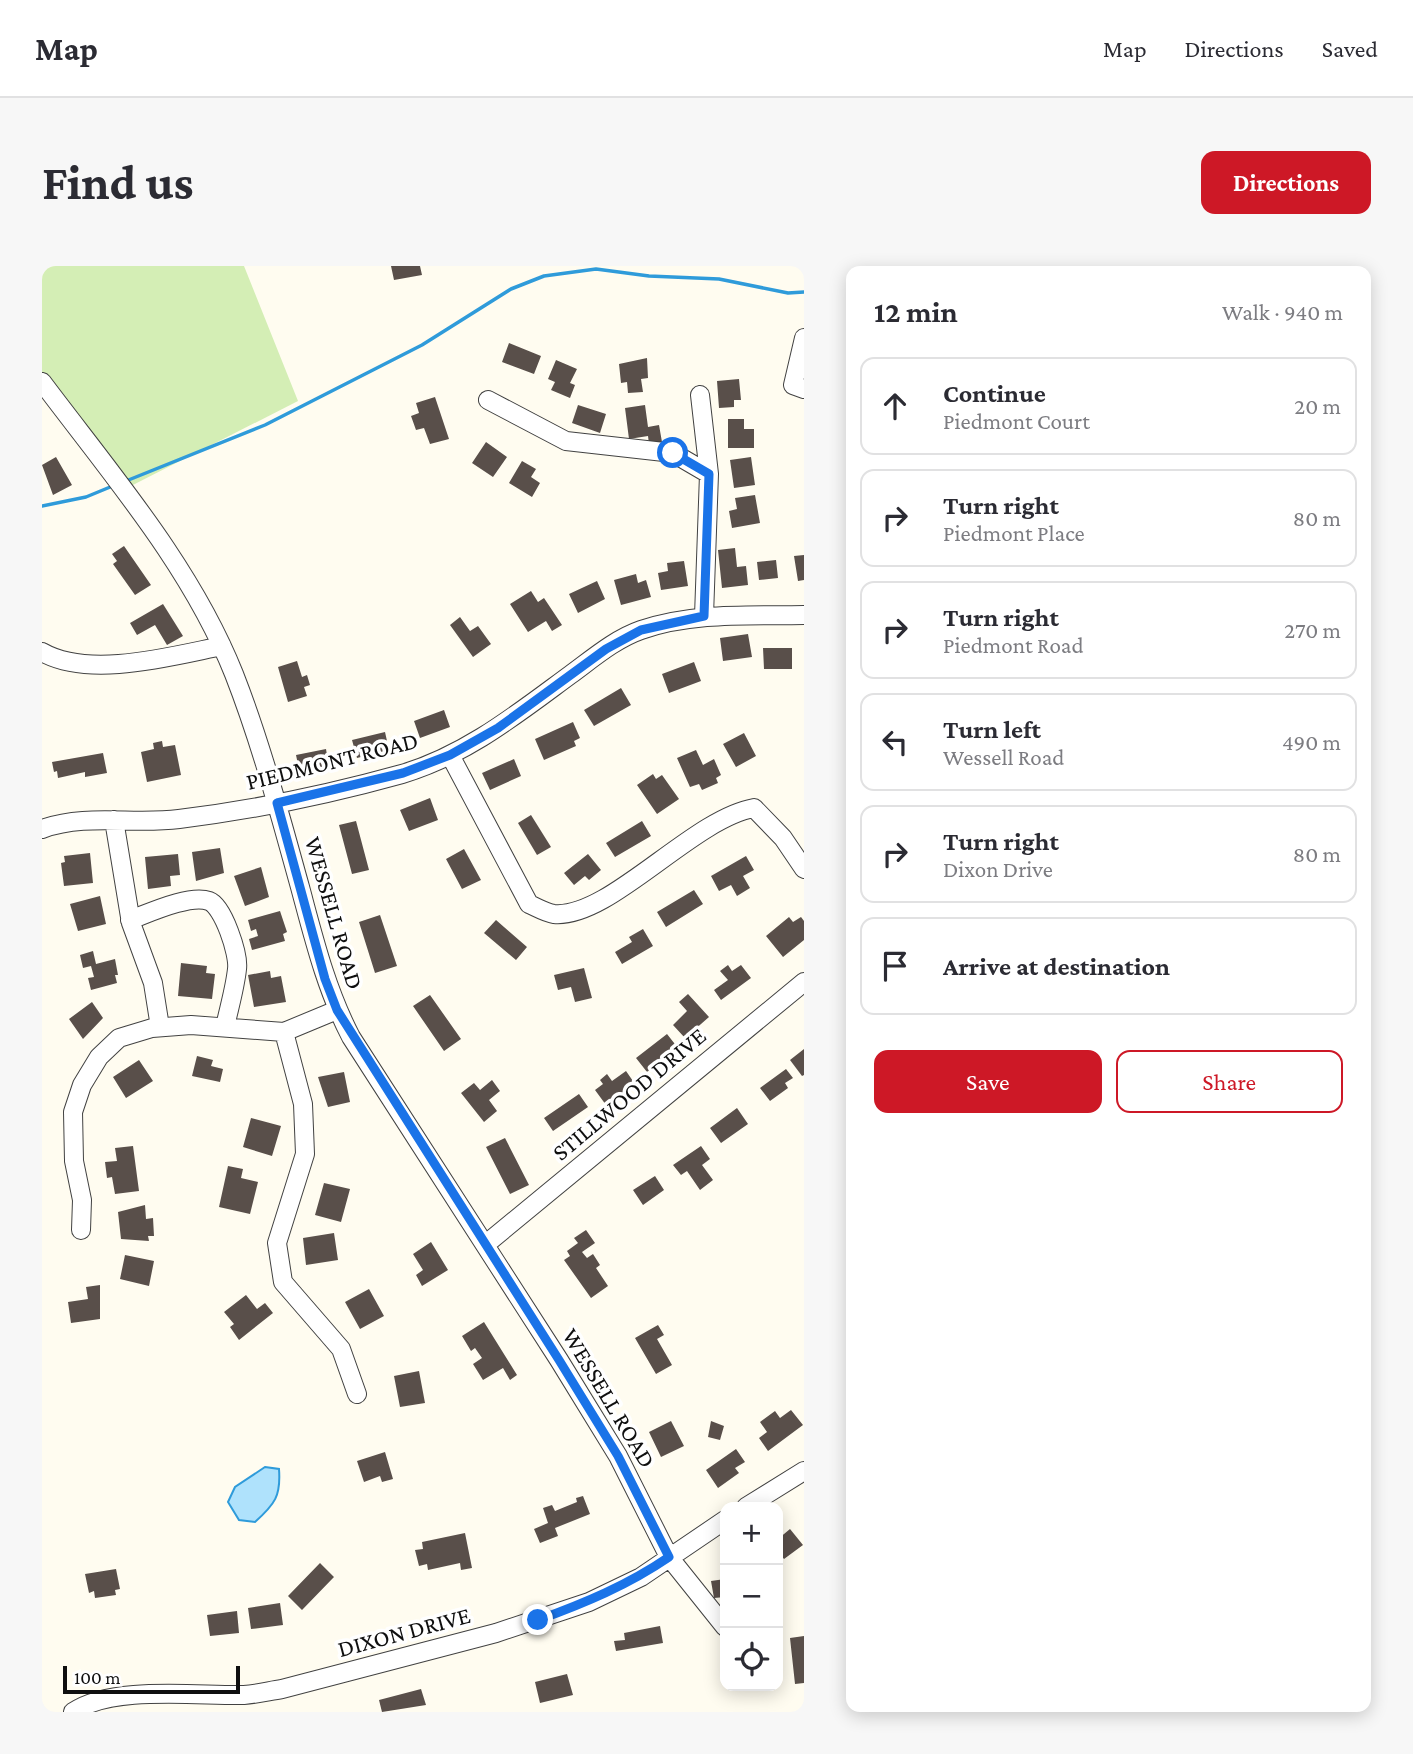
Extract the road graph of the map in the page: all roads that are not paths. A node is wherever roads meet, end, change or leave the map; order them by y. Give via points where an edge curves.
1 (804, 338) edge
2 (42, 382) edge
3 (804, 389) edge
4 (699, 395) dead end
5 (488, 400) dead end
6 (709, 474) junction
7 (804, 615) edge
8 (704, 616) junction
9 (222, 646) junction
10 (42, 652) edge
11 (450, 755) junction
12 (277, 803) junction
13 (114, 820) junction
14 (42, 829) edge
15 (804, 869) edge
16 (130, 920) junction
17 (804, 982) edge
18 (337, 1010) junction
19 (160, 1027) junction
20 (225, 1027) junction
21 (284, 1032) junction
22 (81, 1230) dead end
23 (486, 1244) junction
24 (357, 1394) dead end
25 (804, 1471) edge
26 (754, 1502) edge
27 (720, 1523) edge
28 (669, 1557) junction
29 (720, 1620) edge
30 (73, 1712) edge

1 - 3 street via 793,385
2 - 9 street, WESSELL ROAD via 192,589
4 - 6 street
5 - 6 street via 566,441 673,453
6 - 8 street
7 - 8 street, PIEDMONT ROAD
8 - 11 street, PIEDMONT ROAD via 641,630 606,649 498,728
9 - 10 street via 159,659 100,664 56,660
9 - 12 street, WESSELL ROAD
11 - 12 street, PIEDMONT ROAD via 403,773
11 - 15 street via 529,904 553,914 588,909 744,810 759,811
12 - 13 street, PIEDMONT ROAD via 176,820
12 - 18 street, WESSELL ROAD
13 - 14 street, PIEDMONT ROAD via 72,821
13 - 16 street
16 - 19 street via 153,983
16 - 20 street via 194,900 208,900 217,906 238,967
17 - 23 street, STILLWOOD DRIVE
18 - 21 street
18 - 23 street, WESSELL ROAD
19 - 20 street
19 - 22 street via 120,1038 99,1057 82,1085 74,1112
20 - 21 street
21 - 24 street via 303,1104 305,1154 277,1243 283,1282 341,1349
23 - 28 street, WESSELL ROAD via 618,1456
25 - 26 street
27 - 28 street, DIXON DRIVE
28 - 29 street, WESSELL ROAD
28 - 30 street, DIXON DRIVE via 641,1577 577,1606 496,1633 323,1679 248,1695 130,1696 100,1700

